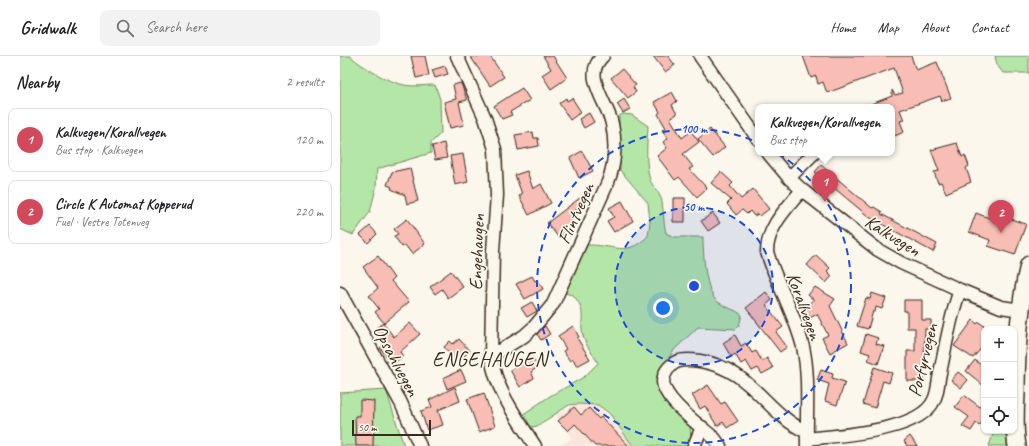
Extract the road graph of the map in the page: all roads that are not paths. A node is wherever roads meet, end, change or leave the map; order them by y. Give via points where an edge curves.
1 (457, 56) edge
2 (604, 56) edge
3 (700, 56) edge
4 (755, 135) edge
5 (771, 156) edge
6 (811, 156) edge
7 (789, 178) junction
8 (802, 190) junction
9 (1029, 265) edge
10 (960, 290) junction
11 (340, 293) edge
12 (1021, 310) junction
13 (491, 356) junction
14 (702, 427) junction
15 (807, 439) edge
16 (420, 446) edge
17 (535, 446) edge
18 (694, 446) edge
19 (720, 446) edge
20 (1017, 446) edge

1 - 13 street, Engehaugen via 485,118 495,150 497,195
2 - 13 street, Flintvegen via 596,66 595,74 596,85 610,114 613,130 612,172 553,304 529,332
3 - 4 street
5 - 7 street, Kalkvegen
6 - 7 street
7 - 8 street, Kalkvegen
8 - 10 street, Kalkvegen via 878,250
8 - 15 street, Korallvegen via 774,226 766,252 803,348 807,391
9 - 12 main road
10 - 12 street, Kalkvegen via 1001,307
10 - 15 street, Porfyrvegen via 952,311 934,400 926,413 912,421 891,427
11 - 16 street, Opsahlvegen via 401,403
12 - 20 main road via 1016,376
13 - 17 street, Engehaugen via 493,373 510,407
14 - 15 street via 671,400 665,390 663,381 666,372 679,361 693,360 724,368 742,378
14 - 18 street
14 - 19 street

